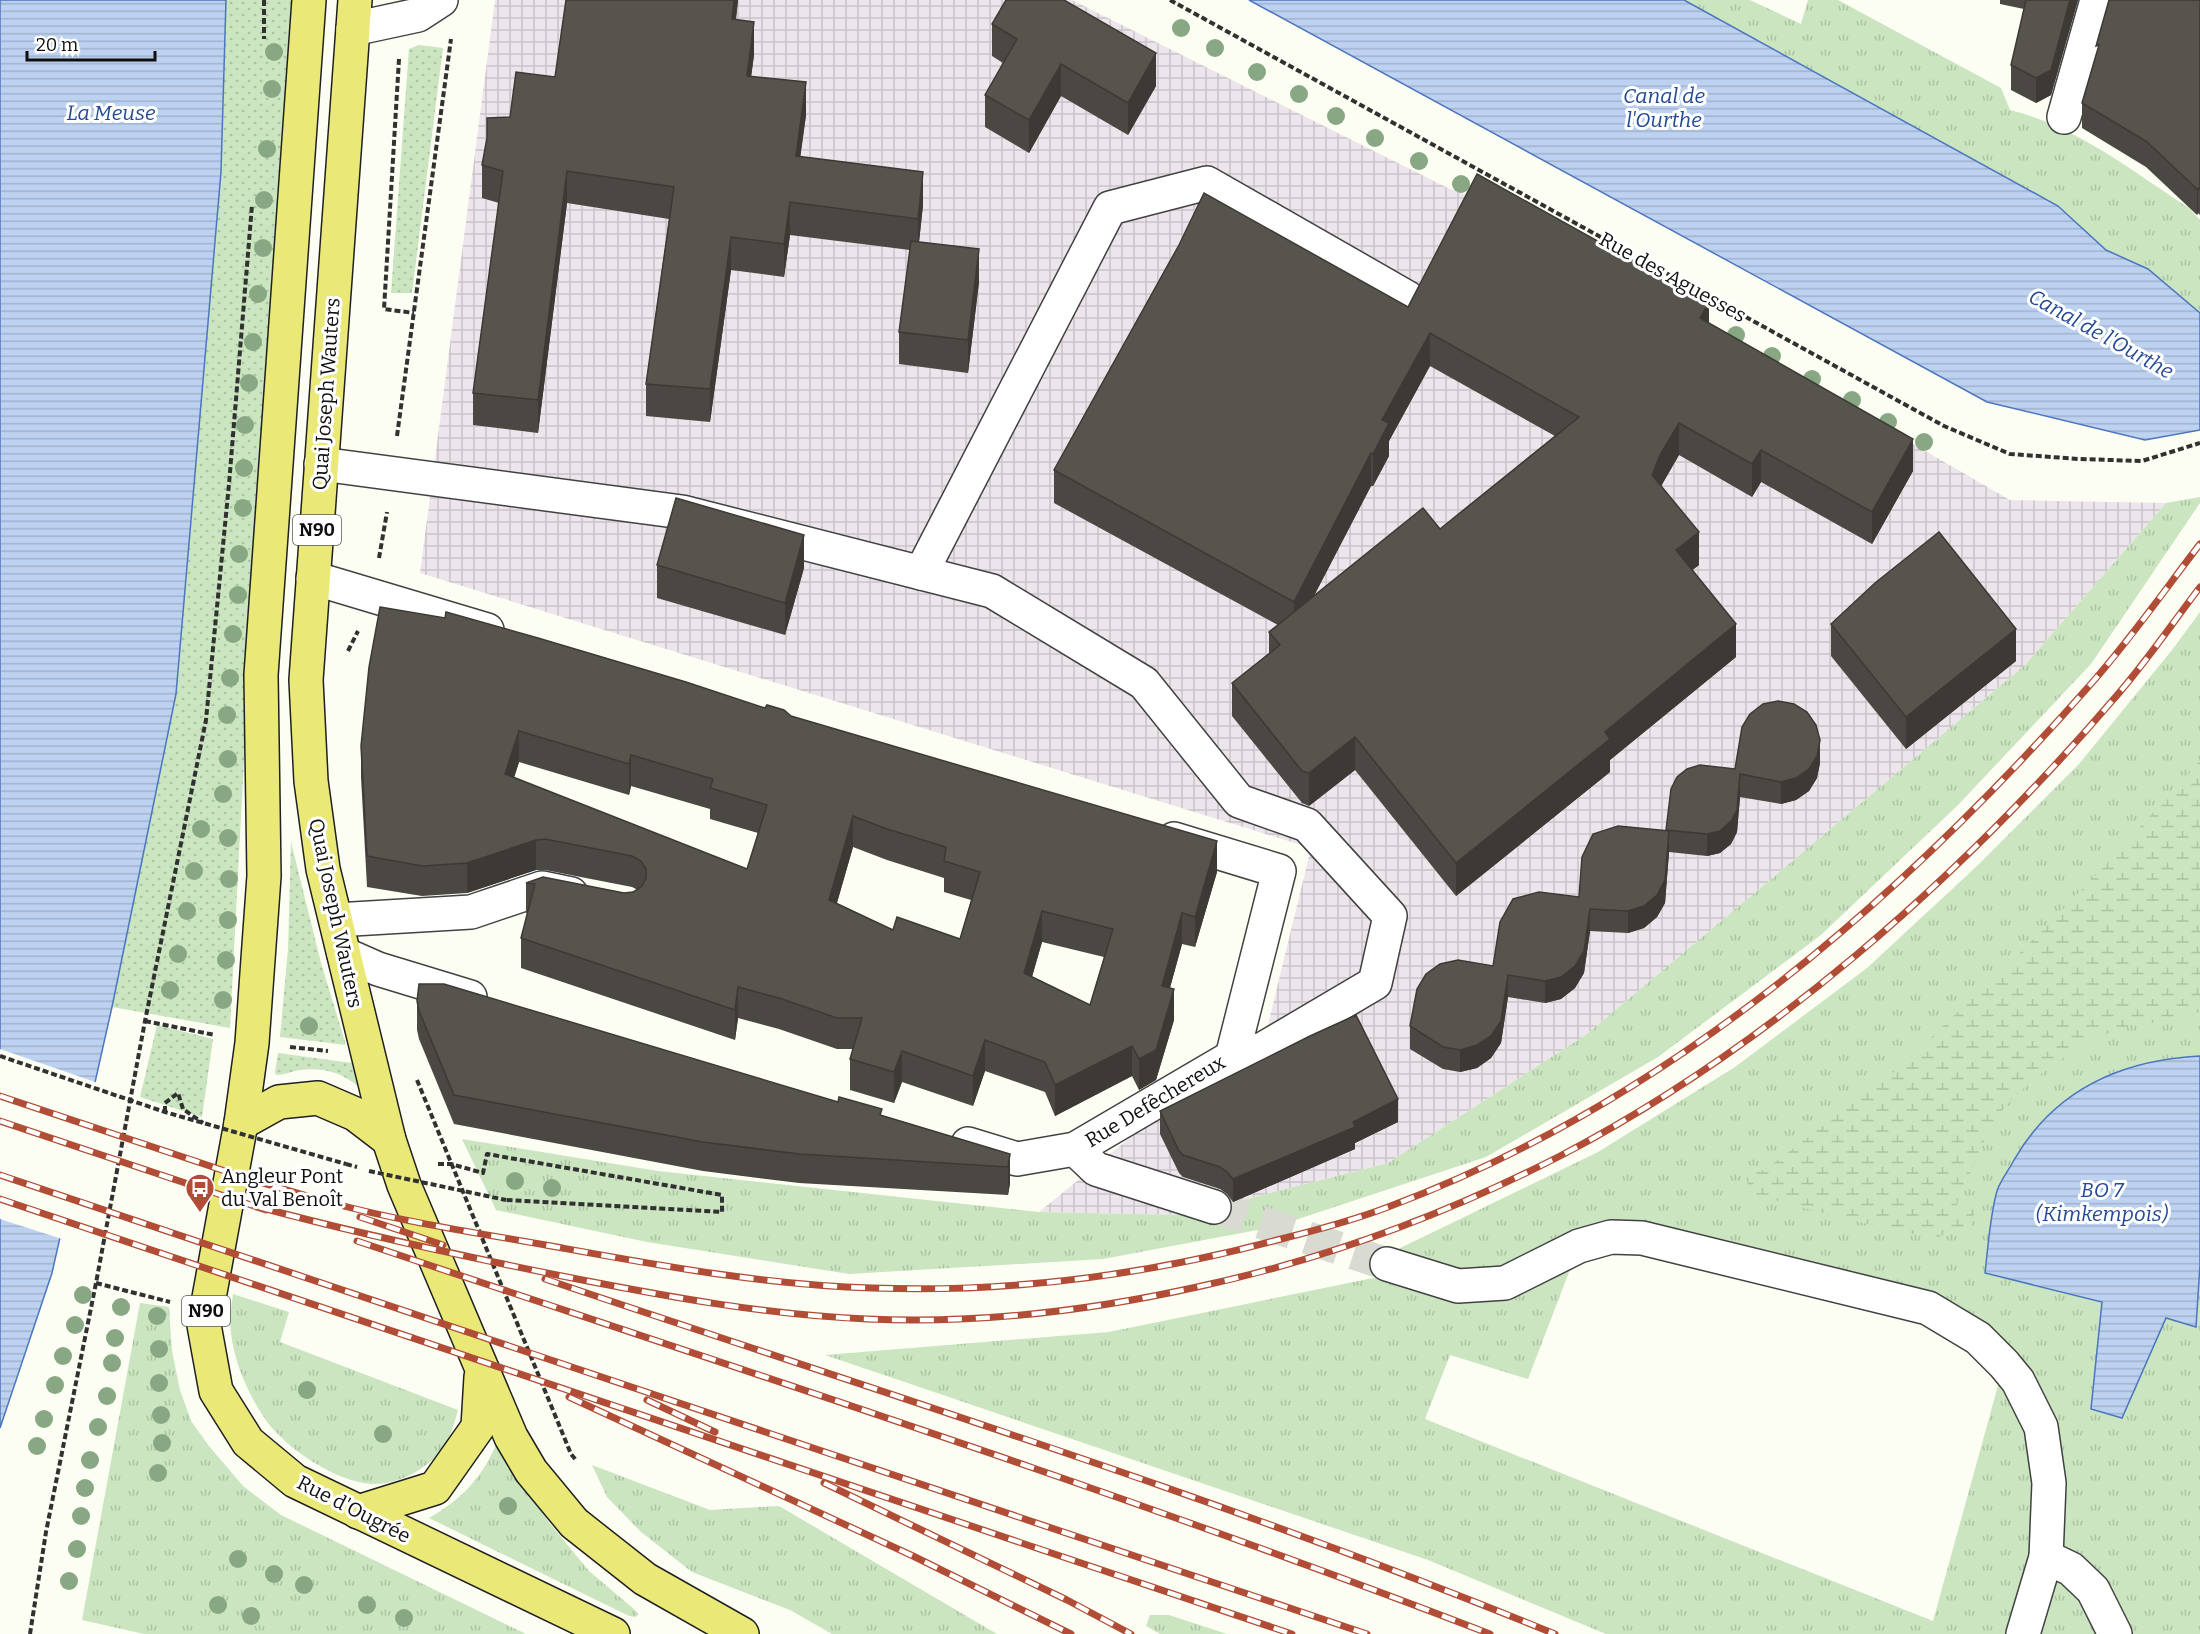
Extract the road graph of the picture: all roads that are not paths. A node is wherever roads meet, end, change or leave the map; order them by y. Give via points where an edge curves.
1 (309, 0) edge
2 (441, 0) edge
3 (2097, 0) edge
4 (354, 14) edge
5 (2064, 117) dead end
6 (1408, 298) dead end
7 (321, 464) junction
8 (921, 573) junction
9 (313, 578) junction
10 (519, 640) edge
11 (1143, 830) edge
12 (596, 899) edge
13 (336, 920) junction
14 (344, 954) junction
15 (503, 1006) edge
16 (1232, 1057) junction
17 (241, 1123) junction
18 (937, 1135) edge
19 (389, 1140) junction
20 (1076, 1149) junction
21 (1214, 1208) tunnel mouth
22 (1387, 1264) tunnel mouth
23 (482, 1369) junction
24 (358, 1512) junction
25 (2046, 1557) junction
26 (613, 1634) edge
27 (742, 1634) edge
28 (2023, 1634) edge
29 (2115, 1634) edge

1 - 17 main road, Rue d'Ougrée / N90 via 261,675 264,876 252,1043
2 - 4 street via 418,15 402,19
3 - 5 street
4 - 7 main road, Quai Joseph Wauters / N90
6 - 8 street via 1207,183 1110,207
7 - 8 street via 681,512
7 - 9 main road, Quai Joseph Wauters / N90
8 - 16 street via 992,591 1144,683 1239,801 1307,825 1390,916 1375,983 1263,1049
9 - 10 street
9 - 13 main road, Quai Joseph Wauters / N90 via 306,680 311,781 323,869
11 - 16 street, Rue Defêchereux via 1279,871
12 - 13 street via 542,888 471,912
13 - 14 main road, Quai Joseph Wauters / N90
14 - 15 street via 378,969
14 - 19 main road, Quai Joseph Wauters / N90
16 - 20 street, Rue Defêchereux
17 - 19 main road via 279,1102 318,1098 355,1114
17 - 24 main road, Rue d'Ougrée / N90 via 204,1325 216,1391 248,1442 295,1480
18 - 20 street, Rue Defêchereux via 1017,1159
19 - 23 main road, N90 via 404,1185
20 - 21 street via 1096,1169
22 - 25 street via 1458,1286 1505,1283 1578,1246 1611,1237 1642,1238 1928,1308 1978,1338 2004,1364 2018,1381 2041,1427 2049,1483
23 - 24 main road, N90 via 478,1427 435,1488
23 - 27 main road, N90 via 511,1437 531,1471 574,1523 645,1579
24 - 26 main road, Rue d'Ougrée / N90
25 - 28 street
25 - 29 street via 2071,1569 2093,1590

